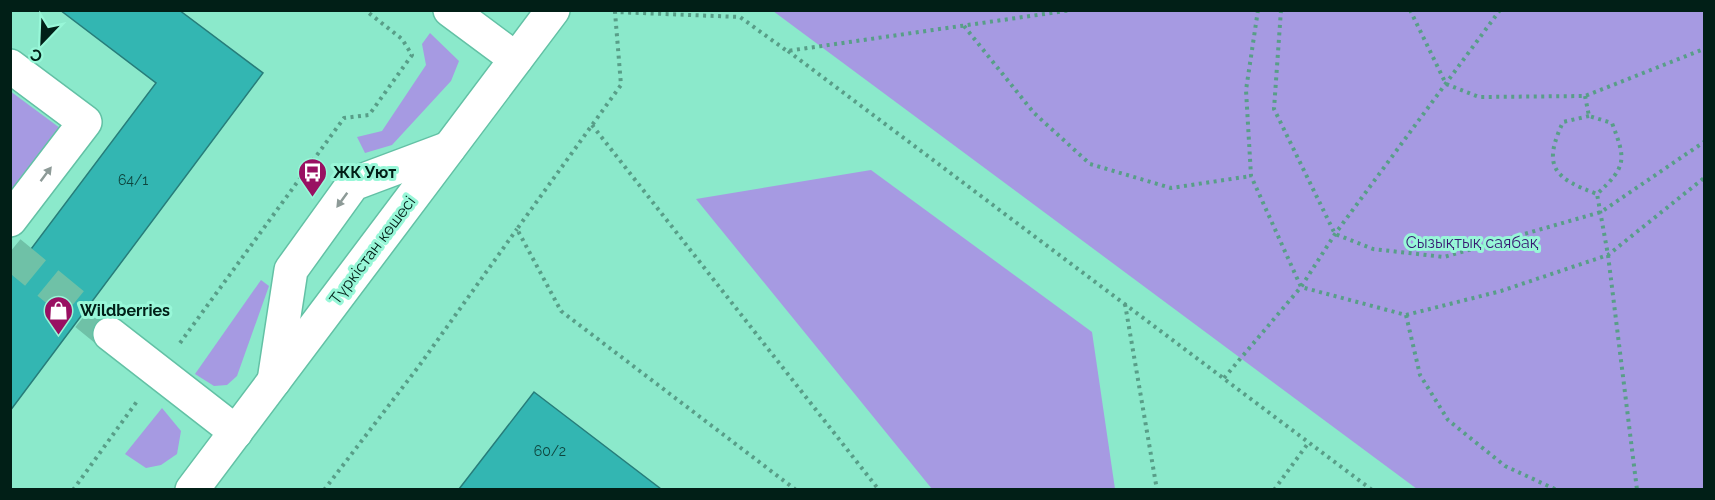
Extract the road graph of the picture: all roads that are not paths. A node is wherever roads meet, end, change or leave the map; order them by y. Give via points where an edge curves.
1 (450, 10) edge
2 (553, 10) edge
3 (516, 60) junction
4 (10, 66) edge
5 (449, 148) junction
6 (10, 220) edge
7 (110, 334) tunnel mouth
8 (274, 381) junction
9 (236, 432) junction
10 (192, 489) edge

1 - 3 main road
2 - 3 main road, Түркістан көшесі
3 - 5 main road, Түркістан көшесі
6 -> 4 main road via 85,122
5 - 8 main road, Түркістан көшесі
5 -> 8 main road via 353,184 291,270
7 - 9 main road
8 - 9 main road, Түркістан көшесі
9 - 10 main road, Түркістан көшесі

